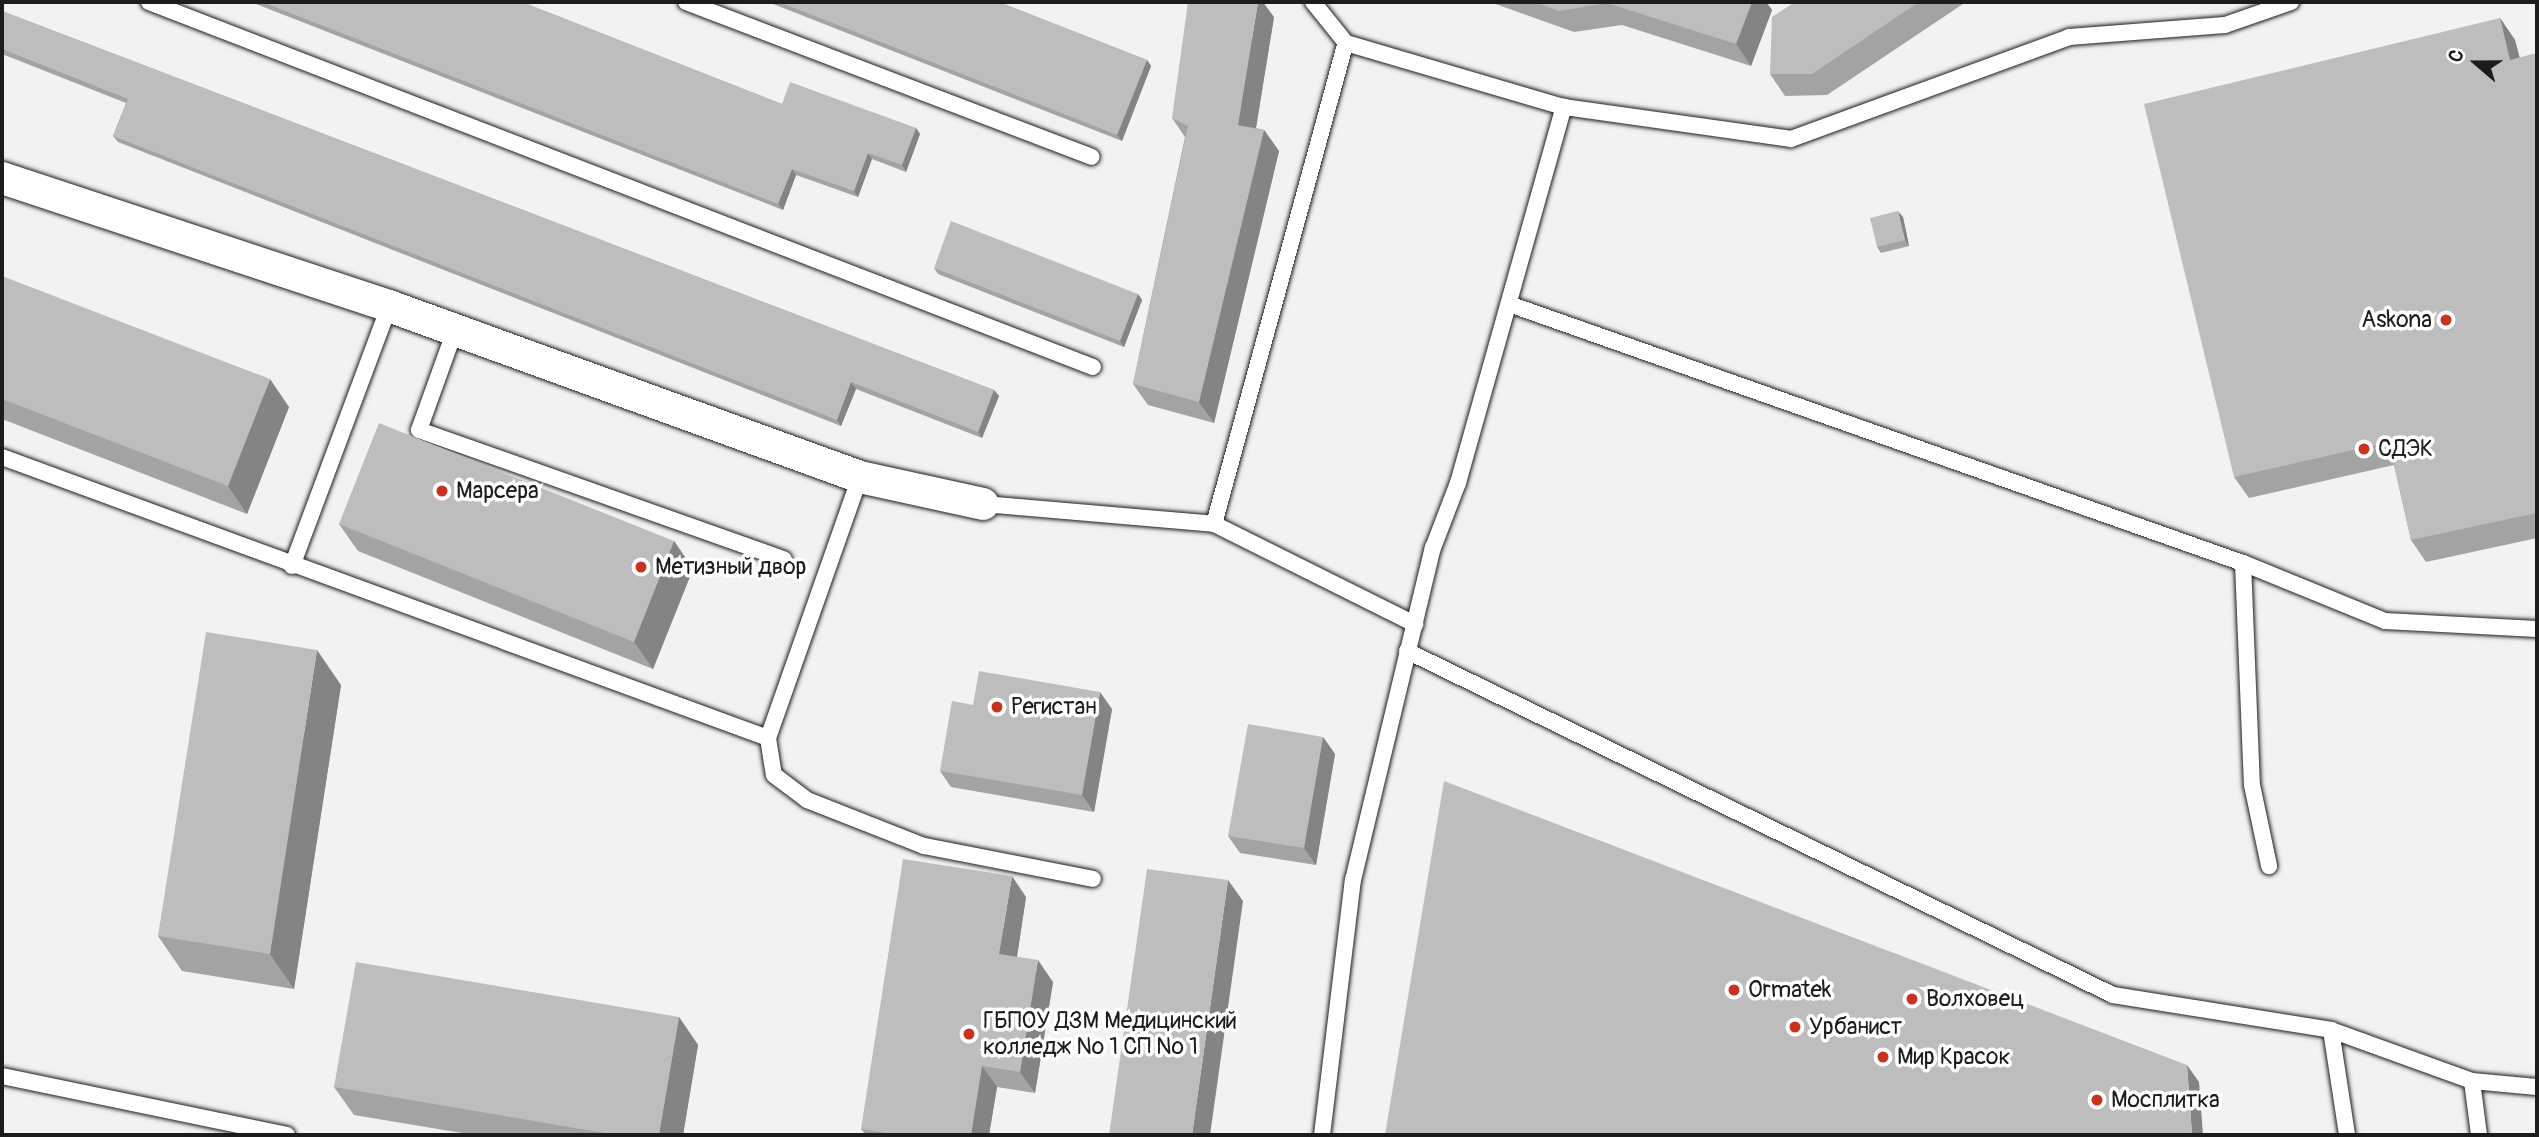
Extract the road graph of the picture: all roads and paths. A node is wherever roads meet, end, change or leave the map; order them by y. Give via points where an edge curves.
1 (149, 2) edge
2 (686, 2) edge
3 (1313, 2) edge
4 (2291, 2) edge
5 (1346, 43) junction
6 (1564, 107) junction
7 (1091, 157) dead end
8 (2, 178) edge
9 (1508, 304) junction
10 (389, 306) junction
11 (455, 330) junction
12 (1093, 367) dead end
13 (2, 457) edge
14 (860, 477) junction
15 (983, 504) joint
16 (1214, 524) junction
17 (784, 559) dead end
18 (2243, 563) junction
19 (292, 566) junction
20 (1415, 624) junction
21 (2537, 629) edge
22 (1407, 651) junction
23 (768, 738) junction
24 (2269, 866) dead end
25 (1093, 878) dead end
26 (2331, 1030) junction
27 (2, 1076) edge
28 (2472, 1082) junction
29 (2537, 1087) edge
30 (287, 1135) edge
31 (1322, 1135) edge
32 (2347, 1135) edge
33 (2479, 1135) edge

1 - 12 lane
2 - 7 lane
3 - 5 lane
4 - 6 lane via 2225,25 2069,37 1791,139
5 - 6 lane
5 - 16 lane
6 - 9 lane
8 - 10 street
9 - 18 lane
9 - 20 lane
10 - 11 street
10 - 19 lane
11 - 14 street
11 - 17 lane via 419,430
13 - 19 lane
14 - 15 street
14 - 23 lane
15 - 16 lane
16 - 20 lane
18 - 21 lane via 2385,621
18 - 24 lane via 2252,785
19 - 23 lane
20 - 22 lane
22 - 26 lane via 2113,995
22 - 31 lane via 1346,915
23 - 25 lane via 774,775 807,800 924,846
26 - 28 lane
26 - 32 lane
27 - 30 lane
28 - 29 lane
28 - 33 lane

